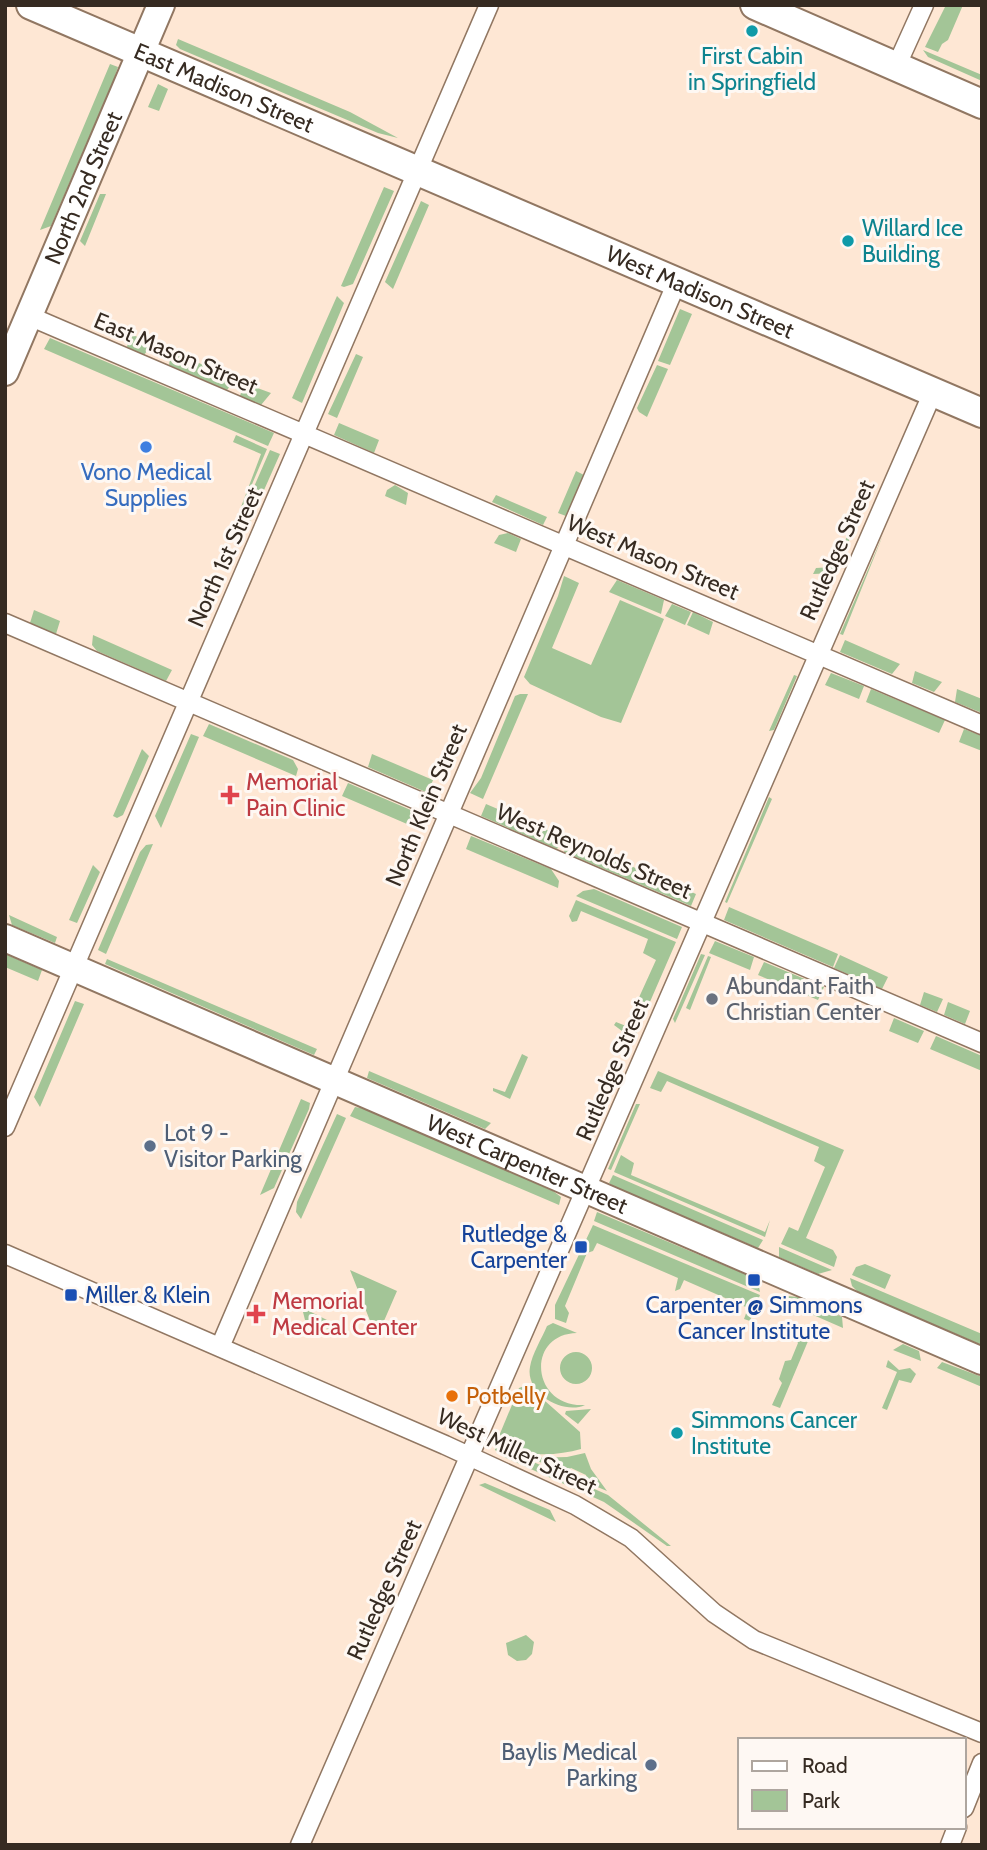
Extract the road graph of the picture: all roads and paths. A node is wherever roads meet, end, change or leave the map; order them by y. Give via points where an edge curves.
1 (31, 5) edge
2 (162, 5) edge
3 (489, 5) edge
4 (755, 5) edge
5 (924, 5) edge
6 (142, 52) junction
7 (896, 67) junction
8 (982, 104) edge
9 (418, 170) junction
10 (677, 282) junction
11 (29, 316) junction
12 (5, 372) edge
13 (933, 392) junction
14 (982, 413) edge
15 (304, 435) junction
16 (565, 546) junction
17 (5, 623) edge
18 (818, 654) junction
19 (188, 703) junction
20 (982, 725) edge
21 (449, 816) junction
22 (703, 923) junction
23 (5, 938) edge
24 (73, 967) junction
25 (982, 1043) edge
26 (335, 1079) junction
27 (5, 1128) edge
28 (586, 1191) junction
29 (5, 1254) edge
30 (220, 1347) junction
31 (982, 1361) edge
32 (469, 1457) junction
33 (982, 1733) edge
34 (982, 1762) edge
35 (966, 1803) edge
36 (300, 1845) edge

1 - 6 main road, East Madison Street
2 - 6 street, North 2nd Street
3 - 9 street, North 1st Street
4 - 7 main road
5 - 7 street
6 - 9 main road, East Madison Street
6 - 11 street, North 2nd Street
7 - 8 main road
9 - 10 main road, West Madison Street
9 - 15 street, North 1st Street
10 - 13 main road, West Madison Street
10 - 16 street, North Klein Street
11 - 12 street, North 2nd Street
11 - 15 street, East Mason Street
13 - 14 main road, West Madison Street
13 - 18 street, Rutledge Street
15 - 16 street, West Mason Street
15 - 19 street, North 1st Street
16 - 18 street, West Mason Street
16 - 21 street, North Klein Street
17 - 19 street, West Reynolds Street
18 - 20 street, West Mason Street
18 - 22 street, Rutledge Street
19 - 21 street, West Reynolds Street
19 - 24 street, North 1st Street
21 - 22 street, West Reynolds Street
21 - 26 street, North Klein Street
22 - 25 street, West Reynolds Street
22 - 28 street, Rutledge Street
23 - 24 street, West Carpenter Street
24 - 26 street, West Carpenter Street
24 - 27 street, North 1st Street
26 - 28 street, West Carpenter Street
26 - 30 street, North Klein Street
28 - 31 street, West Carpenter Street
28 - 32 street, Rutledge Street
29 - 30 street, West Miller Street
30 - 32 street, West Miller Street
32 - 33 street, West Miller Street via 599,1517 671,1571 714,1613 754,1640
32 - 36 street, Rutledge Street
34 - 35 street

